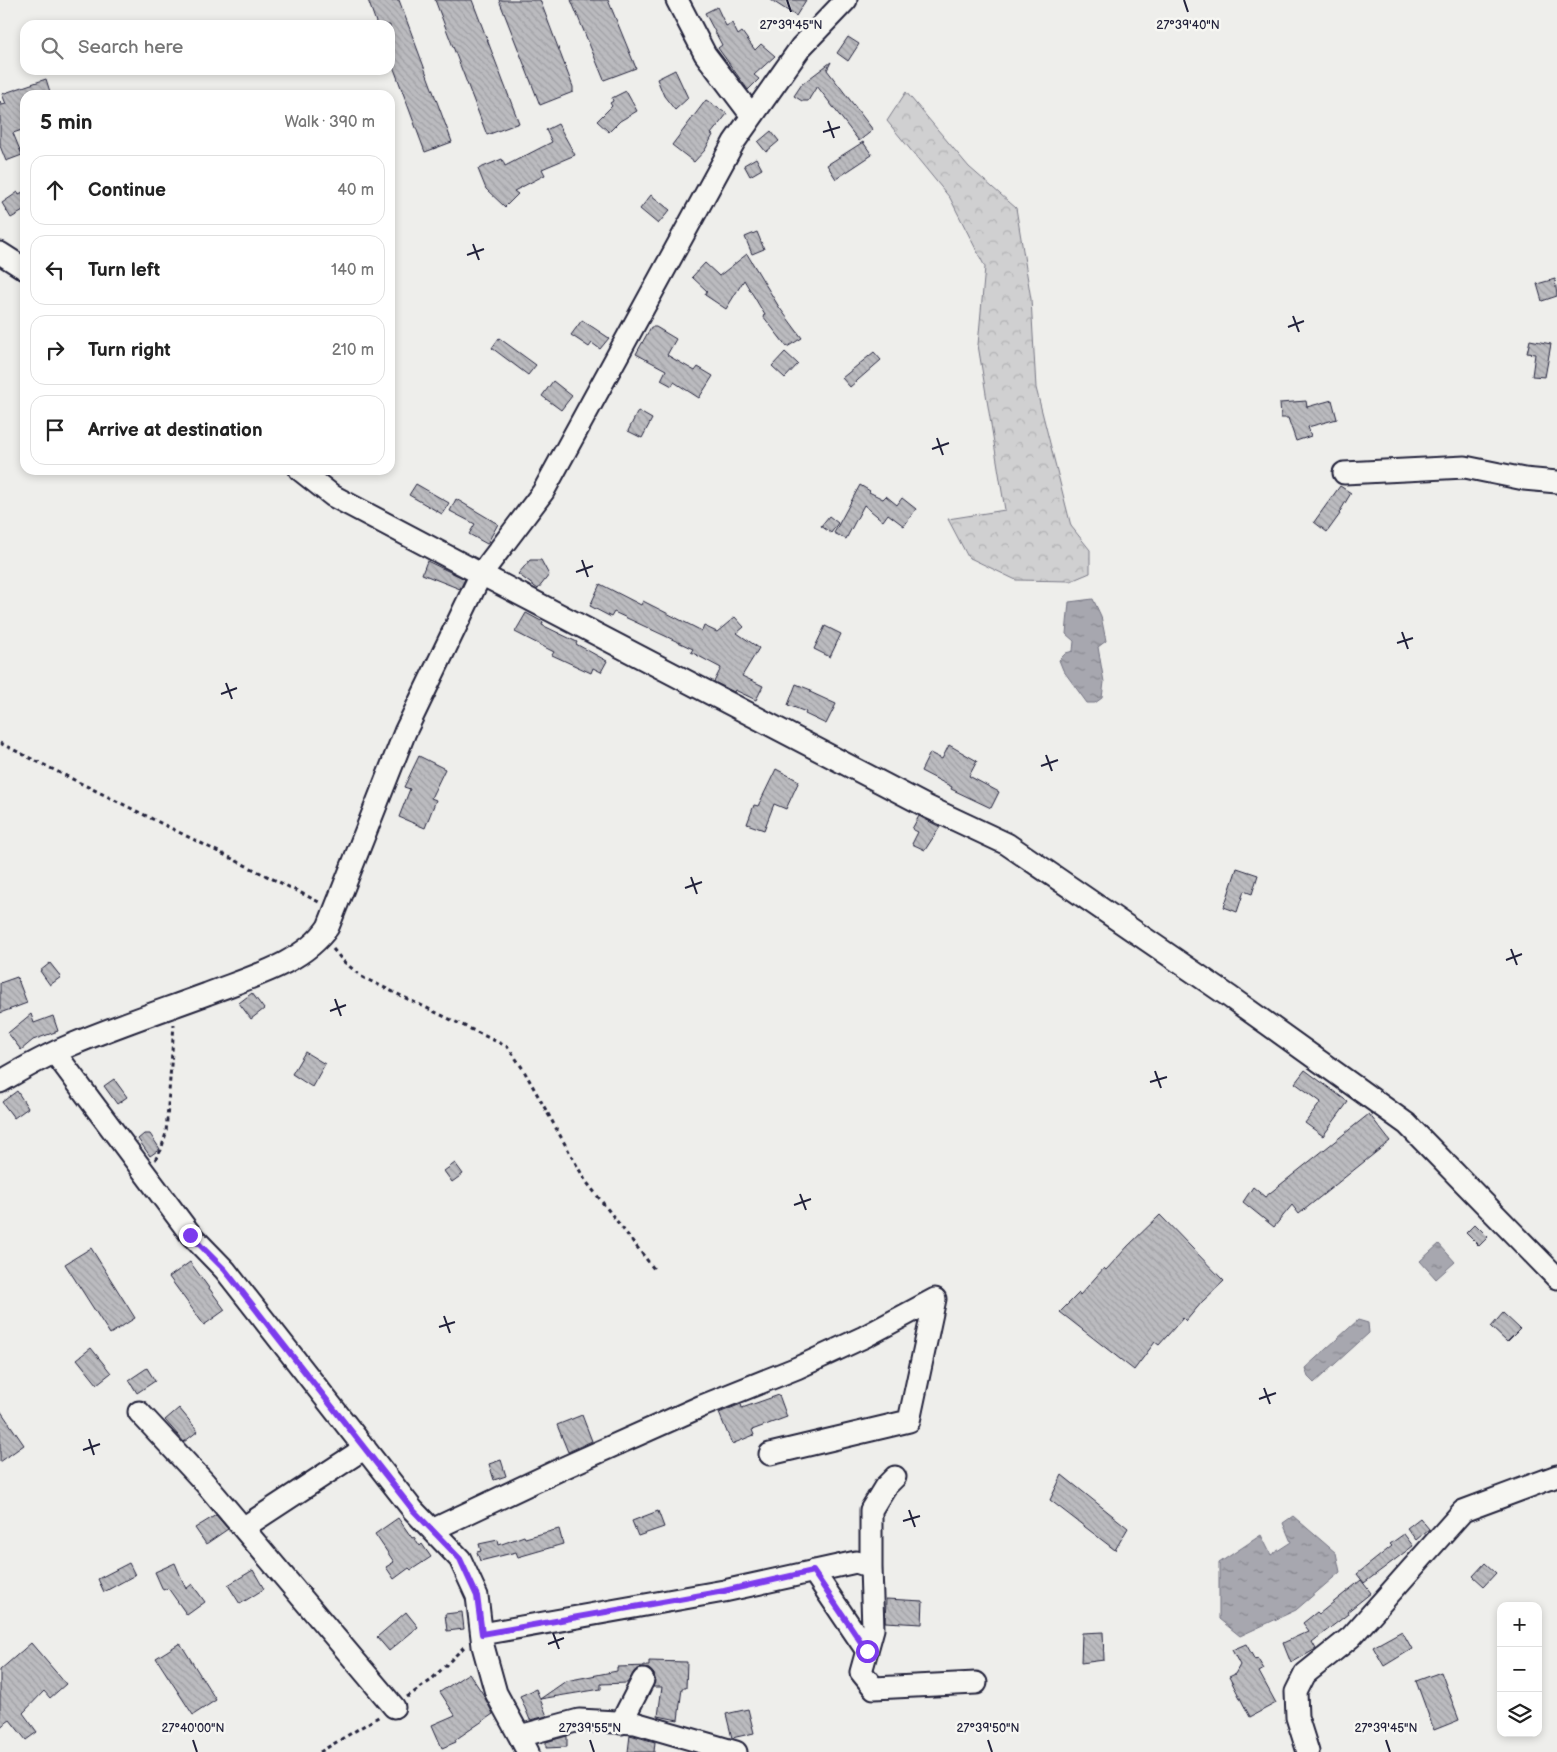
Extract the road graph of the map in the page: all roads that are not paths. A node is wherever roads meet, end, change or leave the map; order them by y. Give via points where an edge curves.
1 (677, 0) edge
2 (846, 0) edge
3 (752, 116) junction
4 (0, 253) edge
5 (20, 266) edge
6 (1344, 473) dead end
7 (306, 475) edge
8 (1557, 482) edge
9 (481, 574) junction
10 (55, 1053) junction
11 (2, 1076) edge
12 (1557, 1278) edge
13 (139, 1412) dead end
14 (365, 1448) junction
15 (770, 1454) dead end
16 (1557, 1476) edge
17 (895, 1478) dead end
18 (243, 1528) junction
19 (432, 1530) junction
20 (813, 1571) junction
21 (871, 1574) junction
22 (482, 1634) junction
23 (867, 1651) junction
24 (643, 1680) dead end
25 (976, 1683) dead end
26 (394, 1707) dead end
27 (621, 1722) junction
28 (524, 1744) edge
29 (736, 1752) edge
30 (1308, 1752) edge

1 - 3 street via 705,54
2 - 3 street via 801,47
3 - 9 street via 734,142 543,492
4 - 5 street
6 - 8 street via 1465,467
7 - 9 street via 333,496
9 - 10 street via 405,732 324,934 297,956 263,972
9 - 12 street via 919,803 1006,844 1230,997 1407,1124
10 - 11 street
10 - 14 street via 190,1235 225,1270
13 - 18 street
14 - 18 street
14 - 19 street
15 - 19 street via 909,1421 935,1300 797,1368 614,1445
16 - 30 street via 1463,1511 1351,1637 1306,1674 1296,1692 1297,1717
17 - 21 street via 885,1487 871,1510
18 - 26 street
19 - 22 street via 460,1559 477,1596
20 - 21 street via 856,1562 871,1567
20 - 22 street via 724,1591
20 - 23 street
21 - 23 street via 873,1629
22 - 28 street via 496,1693
23 - 25 street via 861,1672 874,1688
24 - 27 street
27 - 28 street via 579,1720
27 - 29 street via 635,1723

